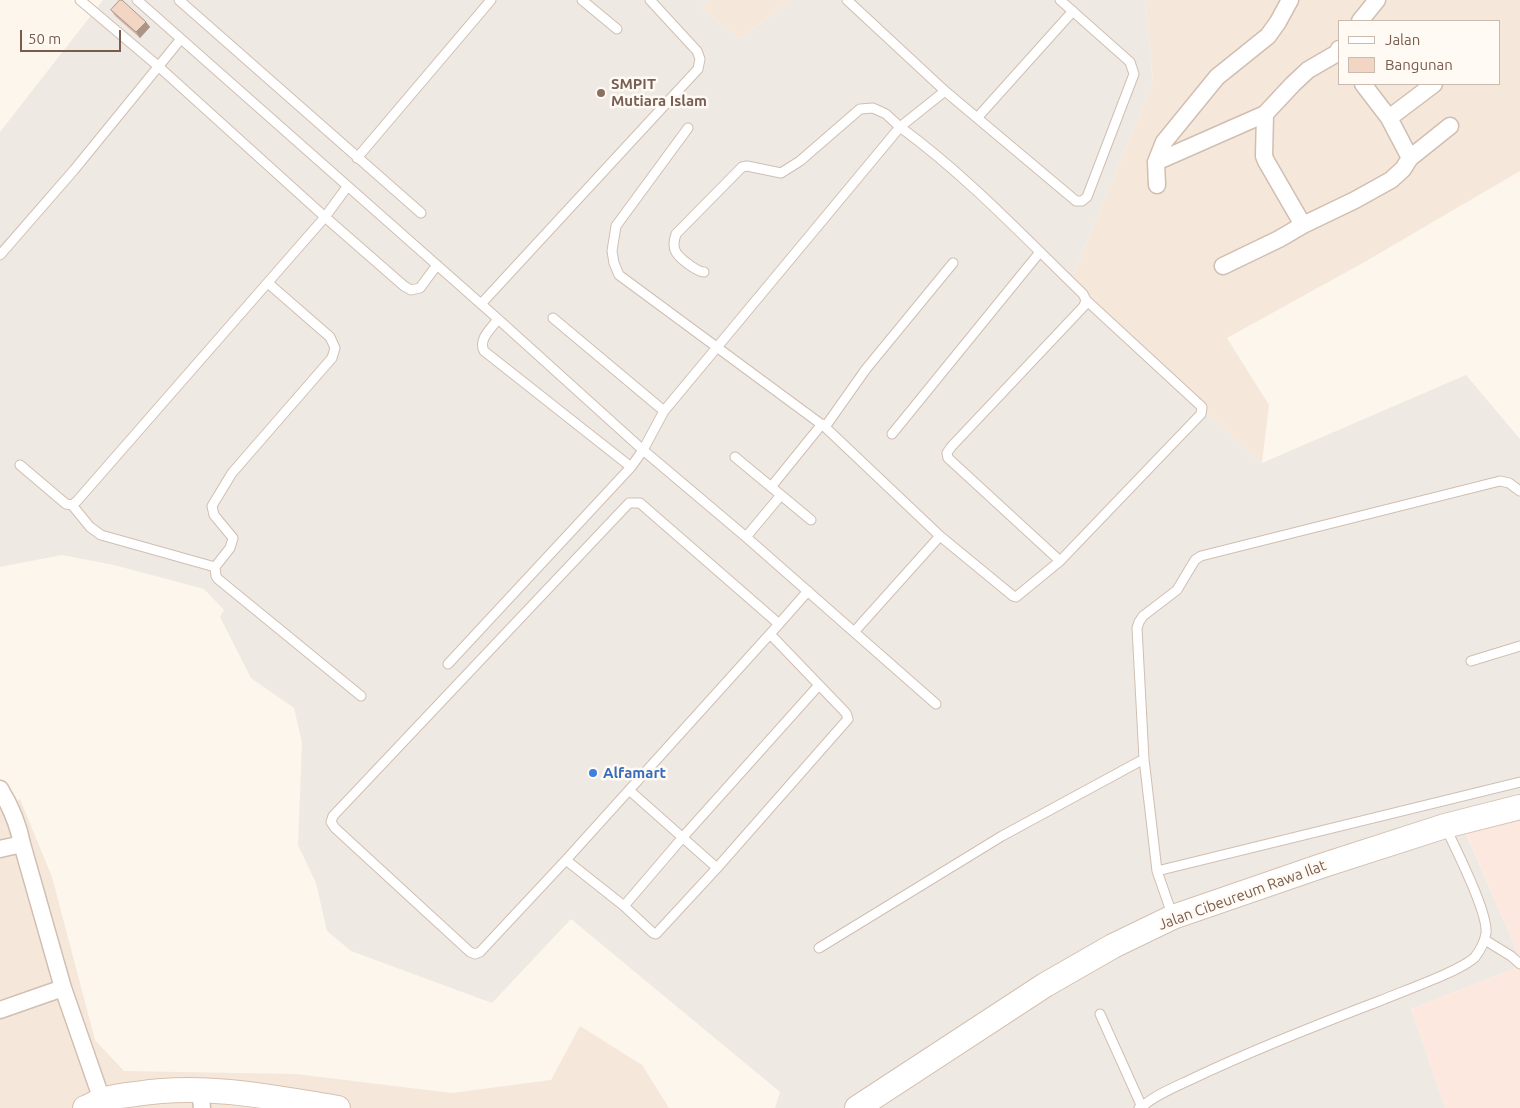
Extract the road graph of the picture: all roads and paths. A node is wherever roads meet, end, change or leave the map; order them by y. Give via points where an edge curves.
1 (80, 0) edge
2 (137, 0) edge
3 (179, 0) edge
4 (491, 0) edge
5 (582, 0) edge
6 (650, 0) edge
7 (846, 0) edge
8 (1060, 0) edge
9 (1290, 0) edge
10 (1377, 0) edge
11 (1073, 11) junction
12 (1361, 20) edge
13 (617, 28) dead end
14 (180, 40) junction
15 (1338, 53) edge
16 (158, 66) junction
17 (1364, 85) edge
18 (1433, 85) edge
19 (944, 91) junction
20 (1265, 114) junction
21 (977, 118) junction
22 (1389, 118) junction
23 (1450, 126) dead end
24 (900, 127) junction
25 (688, 128) dead end
26 (357, 158) junction
27 (1410, 158) junction
28 (1156, 162) junction
29 (1157, 185) dead end
30 (347, 187) junction
31 (421, 213) dead end
32 (325, 216) junction
33 (1303, 225) junction
34 (1040, 252) junction
35 (0, 255) edge
36 (953, 263) dead end
37 (437, 266) junction
38 (1223, 266) dead end
39 (704, 272) dead end
40 (268, 282) junction
41 (1086, 300) junction
42 (480, 304) junction
43 (553, 318) dead end
44 (498, 319) junction
45 (715, 348) junction
46 (664, 411) junction
47 (823, 426) junction
48 (892, 434) dead end
49 (643, 450) junction
50 (735, 456) dead end
51 (20, 465) dead end
52 (631, 467) junction
53 (771, 487) junction
54 (1520, 490) edge
55 (780, 495) junction
56 (72, 505) junction
57 (811, 520) dead end
58 (940, 536) junction
59 (746, 537) junction
60 (1060, 561) junction
61 (215, 566) junction
62 (808, 591) junction
63 (779, 624) junction
64 (854, 632) junction
65 (770, 634) junction
66 (1520, 646) edge
67 (1471, 661) dead end
68 (448, 664) dead end
69 (819, 685) junction
70 (362, 696) dead end
71 (936, 704) dead end
72 (1144, 759) junction
73 (1520, 782) edge
74 (0, 789) edge
75 (629, 790) junction
76 (1520, 806) edge
77 (1445, 826) junction
78 (683, 837) junction
79 (22, 844) junction
80 (0, 849) edge
81 (566, 860) junction
82 (717, 868) junction
83 (1157, 871) junction
84 (624, 906) junction
85 (1173, 917) junction
86 (1485, 940) junction
87 (819, 948) dead end
88 (1520, 964) edge
89 (63, 988) junction
90 (0, 1010) edge
91 (1100, 1014) dead end
92 (201, 1099) edge
93 (92, 1106) edge
94 (338, 1108) edge
95 (857, 1108) edge
96 (1141, 1108) edge

1 - 16 lane
2 - 14 lane
3 - 26 lane
4 - 26 lane
5 - 13 lane
6 - 42 lane via 698,51 698,69
7 - 19 lane
8 - 11 lane
9 - 28 street via 1275,28 1264,40 1207,86 1164,142
10 - 12 street
11 - 21 lane
11 - 21 lane via 1130,62 1134,74 1087,197 1076,201
14 - 16 lane
14 - 30 lane
15 - 20 street via 1308,70
16 - 32 lane
16 - 35 lane
17 - 22 street
18 - 22 street
19 - 21 lane
19 - 24 lane
20 - 28 street
20 - 33 street via 1264,156
22 - 27 street
23 - 27 street
24 - 34 lane via 959,174
24 - 39 lane via 886,114 873,108 860,109 781,173 742,167 676,234 676,253
24 - 45 lane
25 - 45 lane via 616,226 612,251 619,276
26 - 31 lane
27 - 33 street via 1391,180
28 - 29 street
30 - 32 lane
30 - 37 lane
32 - 37 lane via 411,290 420,288
32 - 40 lane
33 - 38 street
34 - 41 lane via 1084,294
34 - 48 lane
36 - 47 lane
37 - 42 lane
40 - 56 lane
40 - 61 lane via 330,337 335,348 332,358 232,473 216,496 212,506 214,515 233,538 230,548
41 - 60 lane via 1084,306 947,453 948,458
41 - 60 lane via 1202,407 1201,414
42 - 44 lane
43 - 46 lane
44 - 49 lane
44 - 52 lane via 482,340 484,351
45 - 46 lane
45 - 47 lane
46 - 49 lane
47 - 53 lane
47 - 58 lane
49 - 52 lane
49 - 59 lane
50 - 53 lane
51 - 56 lane via 66,504
52 - 68 lane
53 - 55 lane
54 - 72 lane via 1500,481 1198,558 1177,590 1143,616 1137,628
55 - 57 lane
55 - 59 lane
56 - 61 lane via 101,535
58 - 60 lane via 1016,597
58 - 64 lane
59 - 62 lane
61 - 70 lane via 218,579
62 - 63 lane
62 - 64 lane
63 - 65 lane
63 - 81 lane via 640,503 629,503 331,822 475,954
64 - 71 lane
65 - 69 lane
65 - 75 lane
66 - 67 lane
69 - 78 lane
69 - 82 lane via 846,712 846,721
72 - 83 lane
72 - 87 lane via 1002,836
73 - 83 lane
74 - 79 street via 14,814
75 - 78 lane
75 - 81 lane
76 - 77 street, Jalan Cibeureum Rawa Ilat
77 - 85 street, Jalan Cibeureum Rawa Ilat
77 - 86 lane via 1483,912
78 - 82 lane
78 - 84 lane
79 - 80 street
79 - 89 street
81 - 84 lane
82 - 84 lane via 656,934
83 - 85 lane
85 - 95 street, Jalan Cibeureum Rawa Ilat via 1113,946 1045,985
86 - 88 lane
86 - 96 lane via 1475,957 1460,967 1223,1065
89 - 90 street
89 - 93 street
91 - 96 lane
92 - 93 street via 156,1090
92 - 94 street via 245,1092

